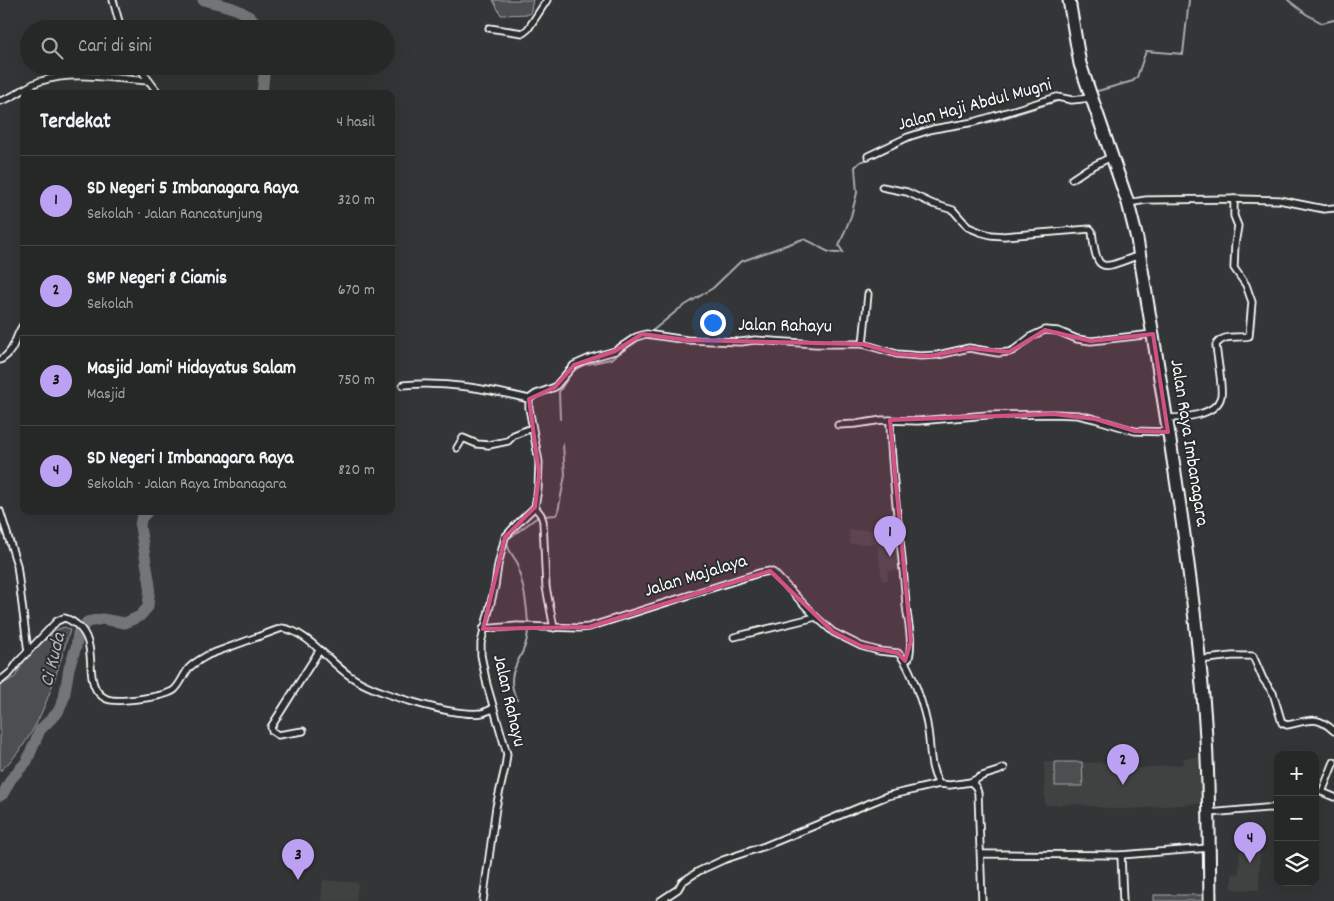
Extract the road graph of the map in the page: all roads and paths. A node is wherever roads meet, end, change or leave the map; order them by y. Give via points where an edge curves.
1 (113, 0) edge
2 (547, 0) edge
3 (1069, 0) edge
4 (119, 20) edge
5 (489, 28) dead end
6 (144, 75) edge
7 (148, 81) junction
8 (21, 90) edge
9 (156, 90) edge
10 (20, 91) edge
11 (1090, 94) junction
12 (0, 101) edge
13 (868, 156) dead end
14 (1113, 156) junction
15 (1072, 179) dead end
16 (882, 187) dead end
17 (1234, 199) junction
18 (1128, 203) junction
19 (1334, 208) edge
20 (1140, 256) junction
21 (868, 294) dead end
22 (20, 329) edge
23 (1153, 334) junction
24 (864, 344) junction
25 (0, 360) edge
26 (403, 385) dead end
27 (529, 399) junction
28 (1166, 418) junction
29 (890, 420) junction
30 (838, 425) dead end
31 (532, 428) junction
32 (1168, 432) junction
33 (457, 448) dead end
34 (535, 507) junction
35 (0, 512) edge
36 (816, 616) junction
37 (554, 628) junction
38 (483, 629) junction
39 (734, 637) dead end
40 (319, 651) junction
41 (28, 652) junction
42 (1199, 660) junction
43 (905, 661) junction
44 (0, 681) edge
45 (493, 709) junction
46 (1334, 730) edge
47 (303, 732) dead end
48 (1334, 762) edge
49 (1004, 768) dead end
50 (971, 782) junction
51 (939, 784) junction
52 (1319, 791) edge
53 (1334, 797) edge
54 (1274, 808) edge
55 (1209, 813) junction
56 (1209, 848) junction
57 (981, 854) junction
58 (1121, 854) junction
59 (483, 901) edge
60 (660, 901) edge
61 (982, 901) edge
62 (1123, 901) edge
63 (1210, 901) edge

1 - 4 street
2 - 5 street via 523,33
3 - 11 highway, Jalan Raya Imbanagara via 1080,64
6 - 7 street
7 - 8 street via 55,77
7 - 9 street
10 - 12 street
11 - 13 street, Jalan Haji Abdul Mugni via 1070,100 1057,97 974,122 933,129
11 - 14 highway, Jalan Raya Imbanagara
14 - 15 street
14 - 18 highway, Jalan Raya Imbanagara
16 - 20 street via 907,192 953,210 968,227 990,235 1090,229 1094,253 1101,265 1118,264
17 - 18 street
17 - 19 street via 1278,200
17 - 28 street via 1238,226 1234,268 1246,285 1252,302 1249,336 1230,336 1216,345 1221,396 1215,405 1200,414
18 - 20 highway, Jalan Raya Imbanagara
20 - 23 highway, Jalan Raya Imbanagara
21 - 24 street
22 - 25 street via 11,351
23 - 24 street, Jalan Rahayu via 1091,341 1045,330 1004,353 969,348 938,355 897,354
23 - 28 highway, Jalan Raya Imbanagara
24 - 27 street, Jalan Rahayu via 636,336 615,352 574,366 555,388
26 - 27 street via 469,386
27 - 31 street
28 - 32 highway, Jalan Raya Imbanagara
29 - 30 street
29 - 32 street via 1070,415 1136,431
29 - 43 street via 896,514 911,641 909,658
31 - 33 street via 514,434 508,441 489,445 463,438
31 - 34 street via 539,468
32 - 42 highway, Jalan Raya Imbanagara via 1182,516
34 - 37 street via 542,516 546,586
34 - 38 street, Jalan Rahayu via 505,537
35 - 41 street via 16,565
36 - 37 street, Jalan Majalaya via 780,578 765,571 600,624
36 - 39 street
36 - 43 street, Jalan Majalaya via 833,632 848,640 879,651 898,653
37 - 38 street, Jalan Majalaya via 517,626
38 - 45 street, Jalan Rahayu via 481,655
40 - 41 street via 301,635 282,628 208,655 189,668 170,692 115,701 96,690 90,646 82,630 69,619 61,618
40 - 45 street via 351,677 396,698 452,711 470,713
40 - 47 street via 271,727 278,735
41 - 44 street
42 - 46 street via 1253,656 1273,693 1282,723 1318,720
42 - 55 highway, Jalan Raya Imbanagara
43 - 51 street via 926,720 932,766
45 - 59 street, Jalan Rahayu via 507,754
48 - 52 street
49 - 50 street
50 - 51 street
50 - 57 street via 979,799
51 - 60 street via 887,796 723,860 683,882
52 - 53 street
54 - 55 street
55 - 56 highway, Jalan Raya Imbanagara
56 - 58 street
56 - 63 highway, Jalan Raya Imbanagara
57 - 58 street
57 - 61 street
58 - 62 street

